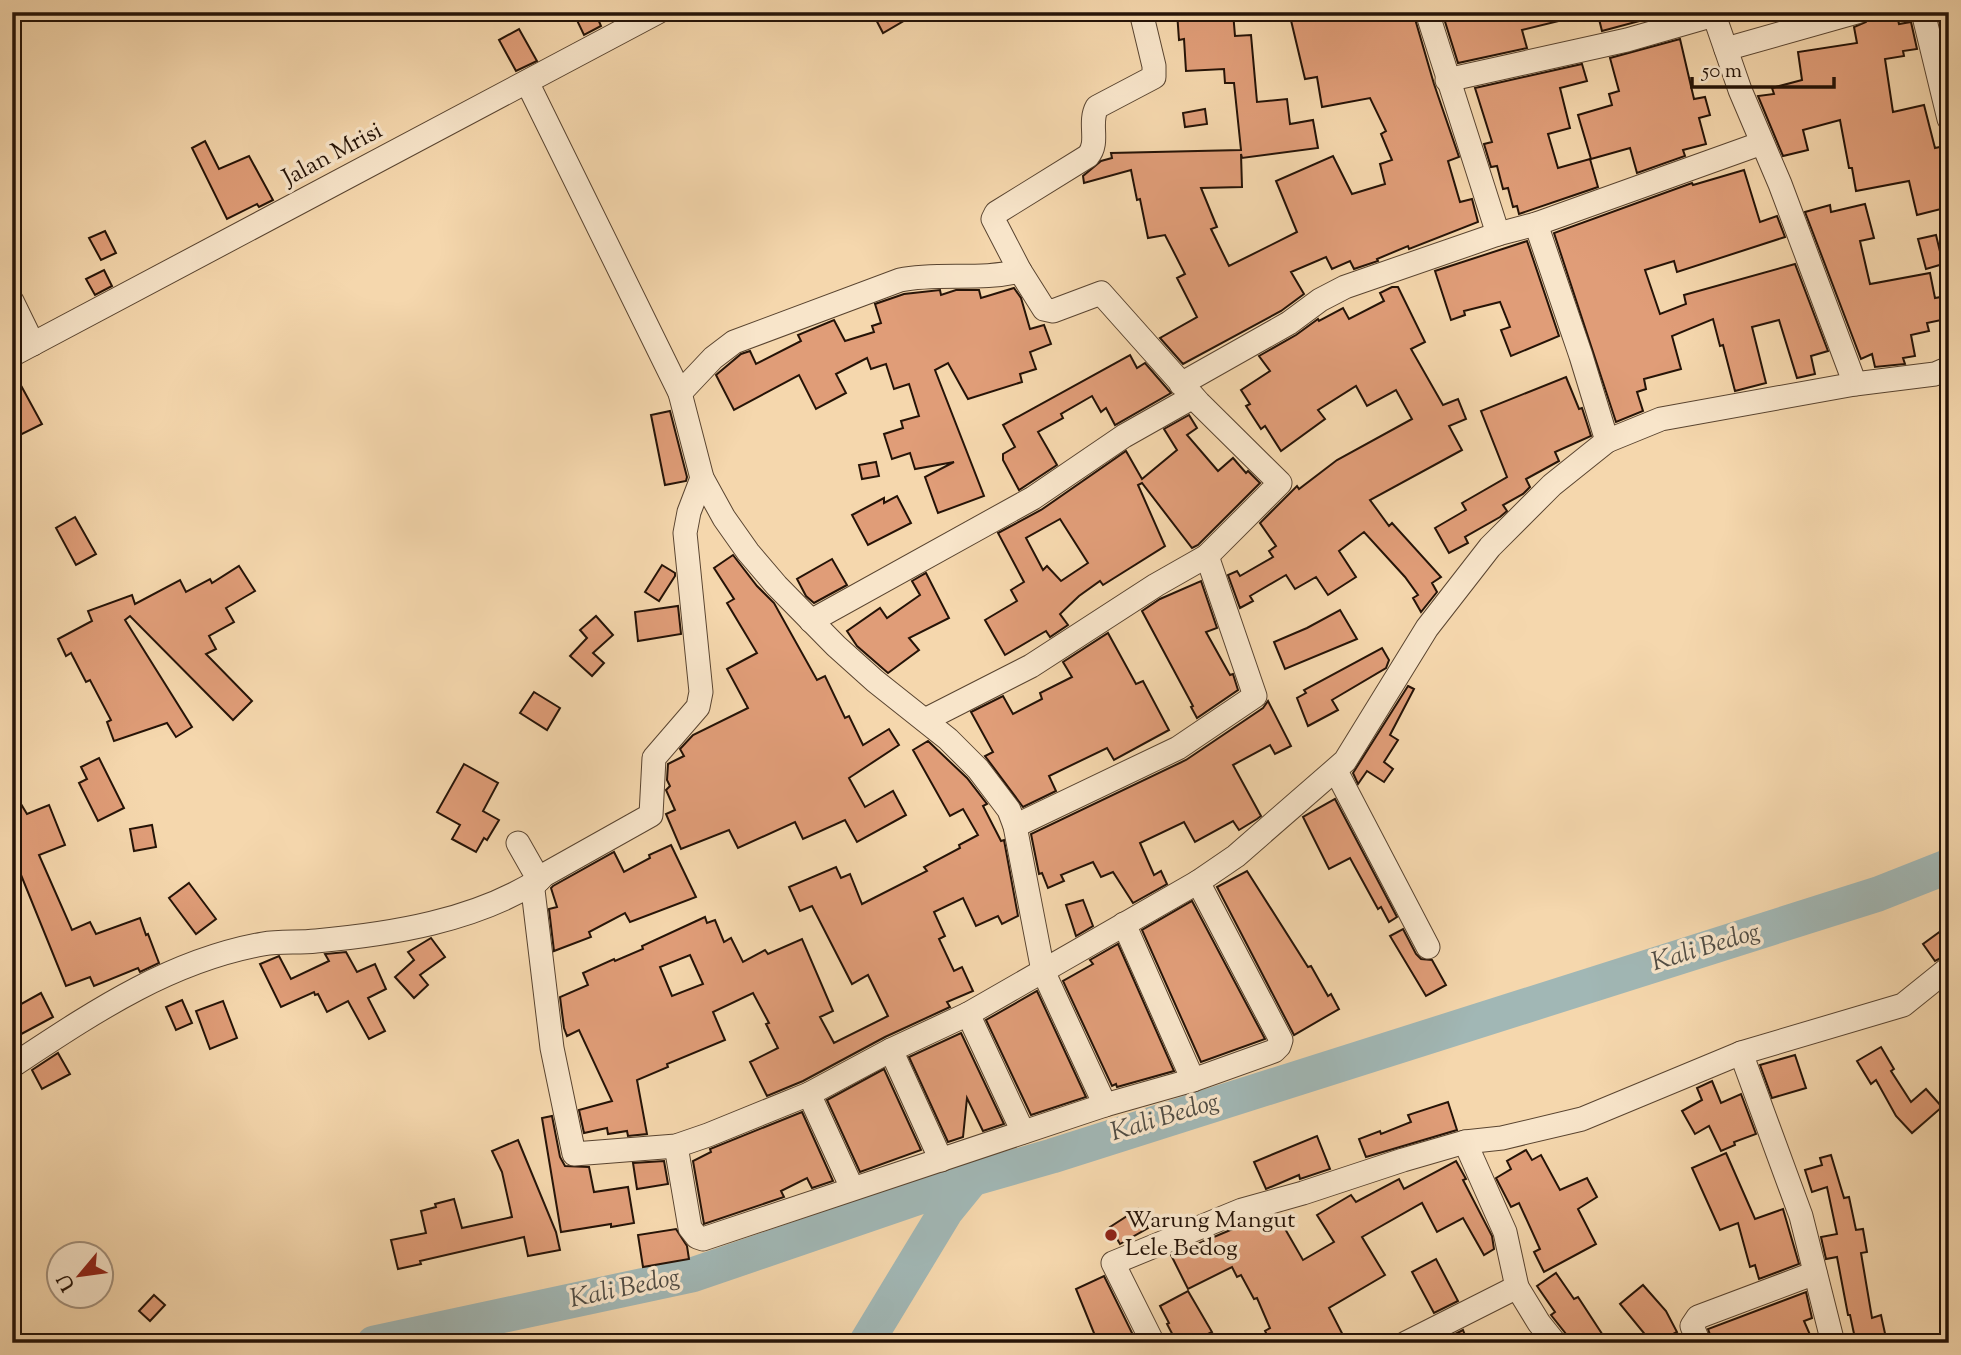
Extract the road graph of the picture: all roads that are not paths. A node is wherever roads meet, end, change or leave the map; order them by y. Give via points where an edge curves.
1 (658, 12) edge
2 (1141, 12) edge
3 (1427, 12) edge
4 (1857, 12) edge
5 (1923, 12) edge
6 (1714, 14) edge
7 (1726, 49) junction
8 (1447, 80) junction
9 (527, 82) junction
10 (1949, 119) edge
11 (1762, 143) junction
12 (1536, 224) junction
13 (1498, 234) junction
14 (1020, 271) junction
15 (12, 301) edge
16 (33, 344) junction
17 (12, 355) edge
18 (1949, 368) edge
19 (1855, 384) junction
20 (1187, 390) junction
21 (680, 393) junction
22 (1607, 441) junction
23 (702, 478) junction
24 (1207, 556) junction
25 (811, 621) junction
26 (925, 720) junction
27 (1336, 771) junction
28 (1015, 826) junction
29 (518, 843) dead end
30 (538, 880) junction
31 (1198, 882) junction
32 (1125, 924) junction
33 (1428, 947) dead end
34 (1949, 968) edge
35 (1043, 971) junction
36 (968, 1014) junction
37 (891, 1050) junction
38 (1741, 1053) junction
39 (12, 1066) edge
40 (1193, 1080) junction
41 (809, 1094) junction
42 (1105, 1105) junction
43 (1023, 1132) junction
44 (1465, 1142) junction
45 (676, 1146) junction
46 (941, 1160) junction
47 (852, 1188) junction
48 (1815, 1273) junction
49 (1517, 1287) junction
50 (1153, 1343) edge
51 (1406, 1343) edge
52 (1555, 1343) edge
53 (1699, 1343) edge
54 (1833, 1343) edge

1 - 9 street, Jalan Mrisi
2 - 14 street via 1154,76 1097,107 1094,148 1088,156 993,217
3 - 8 street
4 - 7 street
5 - 10 street
6 - 7 street
6 - 8 street via 1627,40
7 - 11 street
8 - 13 street
9 - 16 street, Jalan Mrisi
9 - 21 street
11 - 12 street
11 - 19 street
12 - 13 street
12 - 22 street
13 - 20 street via 1345,287
14 - 20 street via 1040,306 1050,312 1101,293
14 - 21 street via 900,280 734,342
15 - 16 street
16 - 17 street, Jalan Mrisi
18 - 19 street via 1935,374
19 - 22 street via 1661,419
20 - 24 street via 1280,483
20 - 25 street via 1033,498
21 - 23 street
22 - 27 street via 1552,485 1490,547 1427,628
23 - 25 street via 748,552
23 - 30 street via 685,533 701,692 698,707 654,758 651,816
24 - 26 street via 1031,666
24 - 28 street via 1255,696 1178,748
25 - 26 street
26 - 28 street via 978,769 1009,810
27 - 31 street via 1236,856
27 - 33 street
28 - 35 street
29 - 30 street
30 - 39 street via 502,901 408,931 266,943 226,953 103,1005
30 - 45 street via 533,890 552,1048 574,1154
31 - 32 street
31 - 40 street via 1281,1040 1274,1051
32 - 35 street
32 - 40 street
34 - 38 street via 1903,1005
35 - 36 street
35 - 42 street
36 - 37 street
36 - 43 street
37 - 41 street
37 - 46 street
38 - 44 street via 1582,1119
38 - 48 street via 1793,1192
40 - 42 street
41 - 45 street
41 - 47 street
42 - 43 street
43 - 46 street
44 - 49 street via 1505,1232
44 - 50 street via 1242,1210 1113,1263
45 - 47 street via 690,1228 703,1239
46 - 47 street
48 - 53 street via 1698,1317 1692,1326
48 - 54 street
49 - 51 street
49 - 52 street

